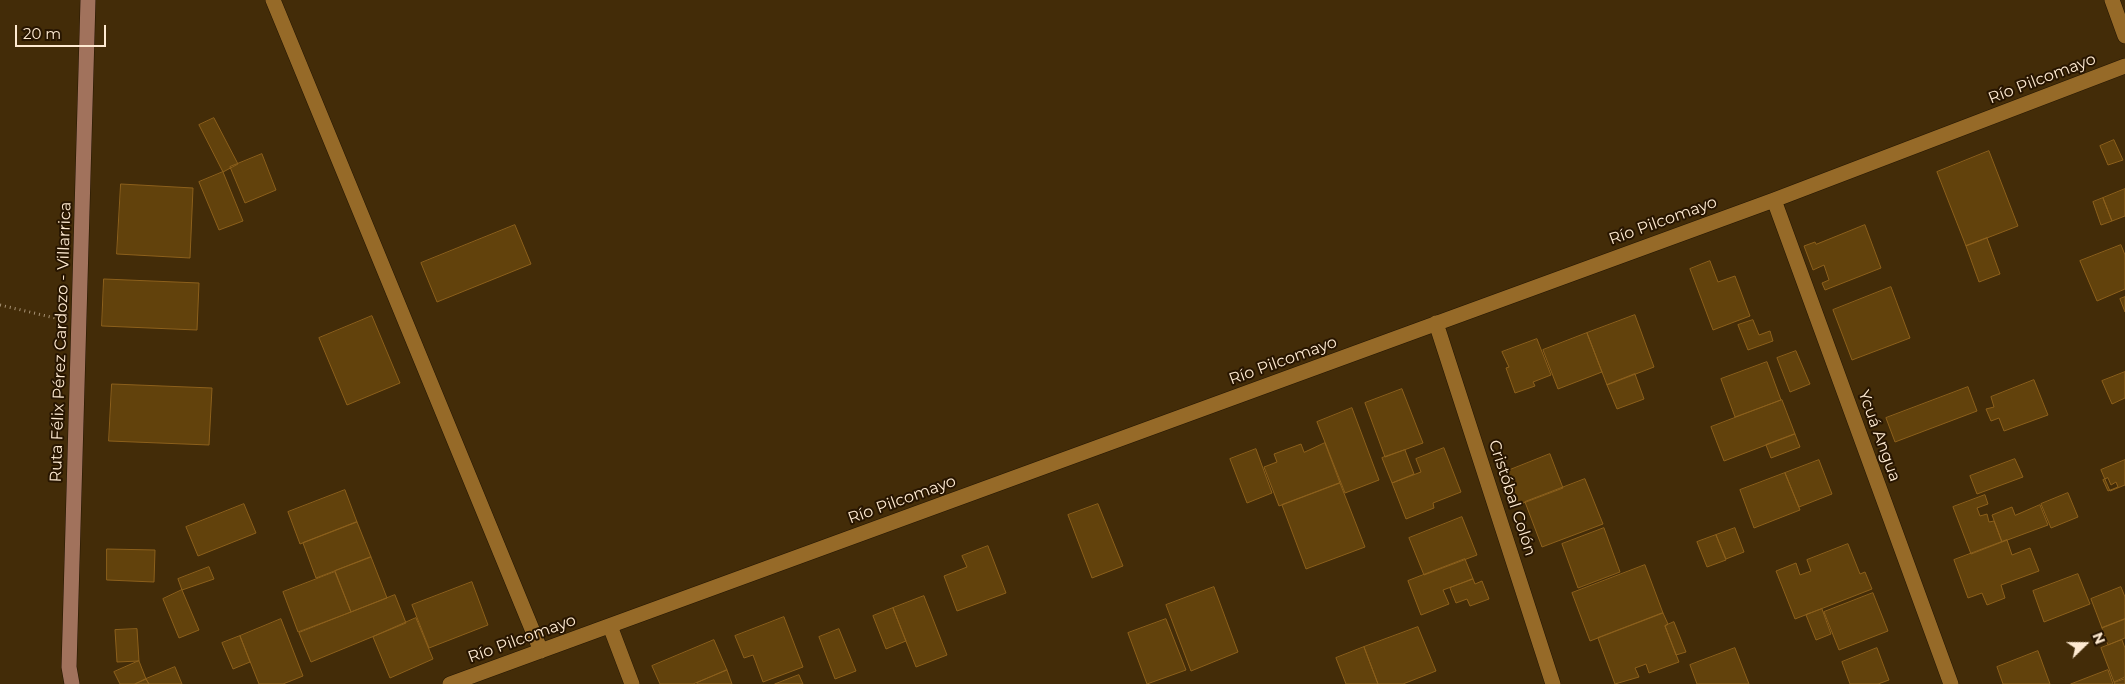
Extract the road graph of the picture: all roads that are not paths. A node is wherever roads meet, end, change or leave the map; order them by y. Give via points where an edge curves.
1 (88, 0) edge
2 (273, 0) edge
3 (2112, 0) edge
4 (2125, 36) edge
5 (2125, 66) edge
6 (1774, 200) junction
7 (1436, 323) junction
8 (610, 626) junction
9 (541, 651) junction
10 (72, 684) edge
11 (450, 684) edge
12 (632, 684) edge
13 (1553, 684) edge
14 (1951, 684) edge

1 - 10 street, Ruta Félix Pérez Cardozo - Villarrica via 69,666
2 - 9 street
3 - 4 street
5 - 6 street, Río Pilcomayo
6 - 7 street, Río Pilcomayo
6 - 14 street, Ycuá Angua
7 - 8 street, Río Pilcomayo
7 - 13 street, Cristóbal Colón
8 - 9 street, Río Pilcomayo
8 - 12 street
9 - 11 street, Río Pilcomayo

